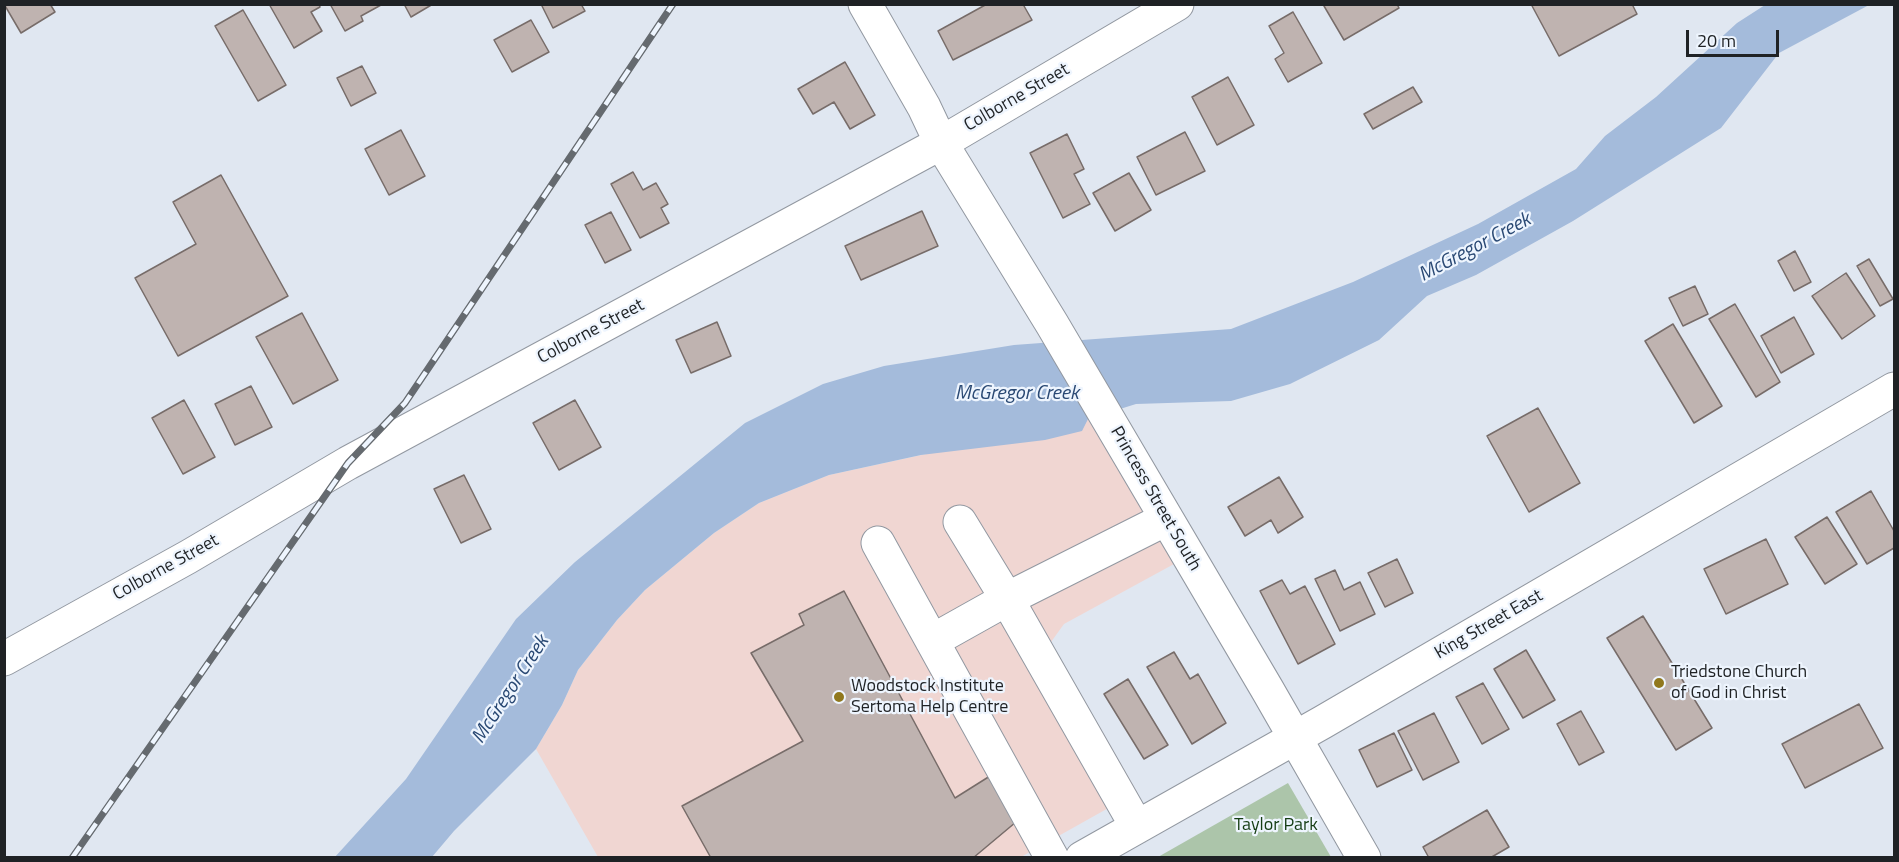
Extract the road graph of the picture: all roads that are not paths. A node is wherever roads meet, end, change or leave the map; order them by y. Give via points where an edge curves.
1 (865, 4) edge
2 (1177, 4) edge
3 (941, 143) junction
4 (1894, 389) edge
5 (1166, 519) junction
6 (960, 522) dead end
7 (878, 543) dead end
8 (1007, 599) junction
9 (932, 641) junction
10 (4, 658) edge
11 (1295, 738) junction
12 (1137, 827) junction
13 (1052, 858) edge
14 (1082, 858) edge
15 (1364, 858) edge

1 - 3 street, Princess Street South
2 - 3 street, Colborne Street
3 - 5 street, Princess Street South
3 - 10 street, Colborne Street via 348,463
4 - 11 street, King Street East
5 - 8 street
5 - 11 street, Princess Street South
6 - 8 street
7 - 9 street
8 - 9 street
8 - 12 street
9 - 13 street
11 - 12 street, King Street East
11 - 15 street, Princess Street South
12 - 14 street, King Street East

